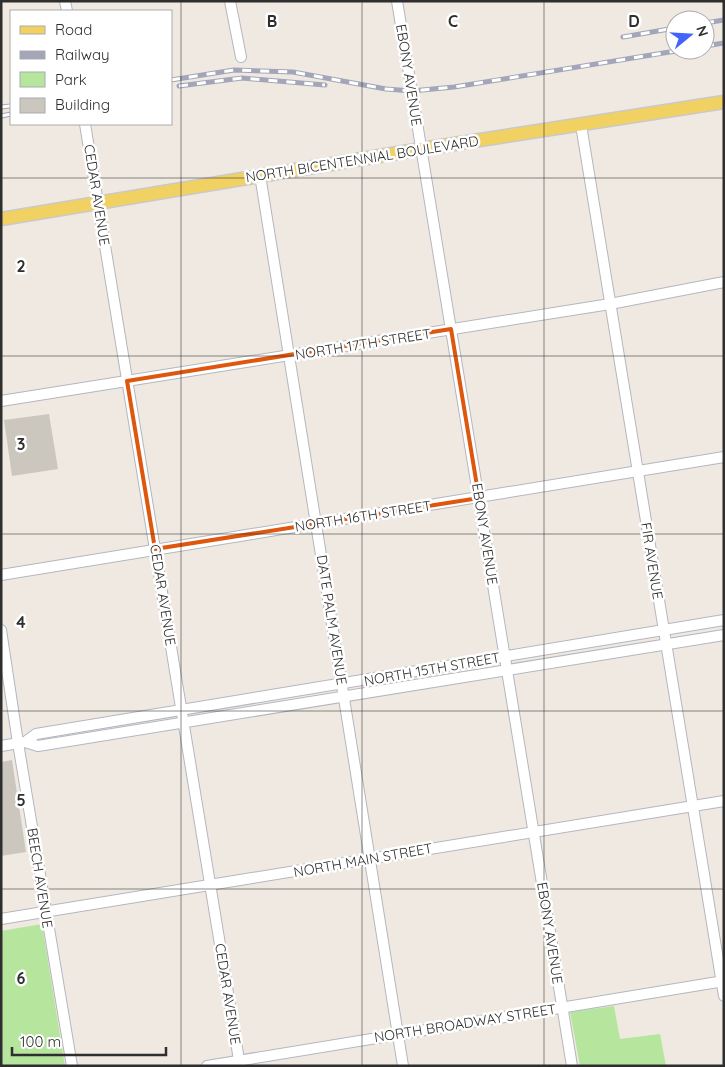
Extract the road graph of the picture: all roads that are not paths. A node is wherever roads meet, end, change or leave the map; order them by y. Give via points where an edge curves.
1 (230, 1) edge
2 (398, 1) edge
3 (241, 57) dead end
4 (724, 102) edge
5 (85, 125) edge
6 (581, 125) junction
7 (422, 149) junction
8 (260, 175) junction
9 (98, 204) junction
10 (1, 219) edge
11 (724, 282) edge
12 (610, 304) junction
13 (451, 329) junction
14 (289, 355) junction
15 (127, 381) junction
16 (1, 401) edge
17 (724, 457) edge
18 (638, 471) junction
19 (479, 498) junction
20 (316, 524) junction
21 (155, 549) junction
22 (1, 575) edge
23 (724, 620) edge
24 (1, 630) edge
25 (664, 630) junction
26 (724, 635) edge
27 (666, 644) junction
28 (504, 657) junction
29 (507, 671) junction
30 (342, 685) junction
31 (344, 697) junction
32 (181, 710) junction
33 (184, 723) junction
34 (21, 743) junction
35 (1, 746) edge
36 (724, 802) edge
37 (693, 806) junction
38 (534, 832) junction
39 (370, 859) junction
40 (210, 885) junction
41 (46, 912) junction
42 (1, 919) edge
43 (722, 981) edge
44 (724, 996) edge
45 (562, 1006) junction
46 (398, 1033) junction
47 (239, 1063) edge
48 (72, 1066) edge
49 (207, 1066) edge
50 (403, 1066) edge
51 (572, 1066) edge

1 - 3 street
2 - 7 street, EBONY AVENUE
4 - 6 main road, NORTH BICENTENNIAL BOULEVARD
5 - 9 street, CEDAR AVENUE
6 - 7 main road, NORTH BICENTENNIAL BOULEVARD
6 - 12 street, FIR AVENUE
7 - 8 main road, NORTH BICENTENNIAL BOULEVARD
7 - 13 street, EBONY AVENUE
8 - 9 main road, NORTH BICENTENNIAL BOULEVARD
8 - 14 street, DATE PALM AVENUE
9 - 10 main road, NORTH BICENTENNIAL BOULEVARD
9 - 15 street, CEDAR AVENUE
11 - 12 street, NORTH 17TH STREET
12 - 13 street, NORTH 17TH STREET
12 - 18 street, FIR AVENUE
13 - 14 street, NORTH 17TH STREET
13 - 19 street, EBONY AVENUE
14 - 15 street, NORTH 17TH STREET
14 - 20 street, DATE PALM AVENUE
15 - 16 street, NORTH 17TH STREET
15 - 21 street, CEDAR AVENUE
17 - 18 street, NORTH 16TH STREET
18 - 19 street, NORTH 16TH STREET
18 - 25 street, FIR AVENUE
19 - 20 street, NORTH 16TH STREET
19 - 28 street, EBONY AVENUE
20 - 21 street, NORTH 16TH STREET
20 - 30 street, DATE PALM AVENUE
21 - 22 street, NORTH 16TH STREET
21 - 32 street, CEDAR AVENUE
23 - 25 street, NORTH 15TH STREET
24 - 34 street, BEECH AVENUE
25 - 27 street, FIR AVENUE
25 - 28 street, NORTH 15TH STREET
26 - 27 street, NORTH 15TH STREET
27 - 29 street, NORTH 15TH STREET
27 - 37 street, FIR AVENUE
28 - 29 street, EBONY AVENUE
28 - 30 street, NORTH 15TH STREET
29 - 31 street, NORTH 15TH STREET
29 - 38 street, EBONY AVENUE
30 - 31 street, DATE PALM AVENUE
30 - 32 street, NORTH 15TH STREET
31 - 33 street, NORTH 15TH STREET
31 - 39 street, DATE PALM AVENUE
32 - 33 street, CEDAR AVENUE
32 - 34 street, NORTH 15TH STREET via 36,734
33 - 34 street, NORTH 15TH STREET via 38,746
33 - 40 street, CEDAR AVENUE
34 - 35 street, NORTH 15TH STREET
34 - 41 street, BEECH AVENUE
36 - 37 street, NORTH MAIN STREET
37 - 38 street, NORTH MAIN STREET
37 - 43 street, FIR AVENUE
38 - 39 street, NORTH MAIN STREET
38 - 45 street, EBONY AVENUE
39 - 40 street, NORTH MAIN STREET
39 - 46 street, DATE PALM AVENUE
40 - 41 street, NORTH MAIN STREET
40 - 47 street, CEDAR AVENUE
41 - 42 street, NORTH MAIN STREET
41 - 48 street, BEECH AVENUE
43 - 44 street, FIR AVENUE
43 - 45 street, NORTH BROADWAY STREET
45 - 46 street, NORTH BROADWAY STREET
45 - 51 street, EBONY AVENUE
46 - 47 street, NORTH BROADWAY STREET
46 - 50 street, DATE PALM AVENUE
47 - 49 street, NORTH BROADWAY STREET

